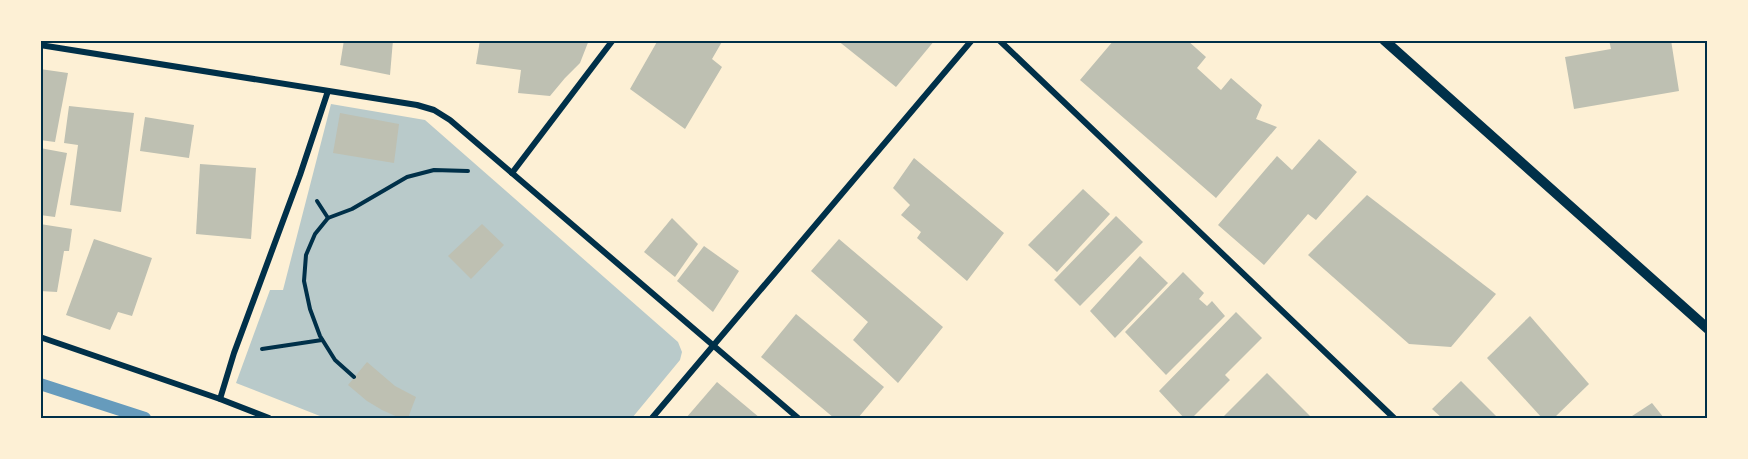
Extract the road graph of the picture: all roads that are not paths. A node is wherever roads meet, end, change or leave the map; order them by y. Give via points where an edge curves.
1 (613, 40) edge
2 (972, 40) edge
3 (999, 40) edge
4 (1384, 40) edge
5 (40, 45) edge
6 (328, 91) junction
7 (512, 173) junction
8 (1707, 329) edge
9 (40, 337) edge
10 (712, 347) junction
11 (220, 399) junction
12 (269, 418) edge
13 (652, 418) edge
14 (798, 418) edge
15 (1394, 418) edge

1 - 7 street
2 - 10 street
3 - 15 street
4 - 8 street
5 - 6 street
6 - 7 street via 434,110
6 - 11 street
7 - 10 street
9 - 11 street
10 - 13 street
10 - 14 street
11 - 12 street

